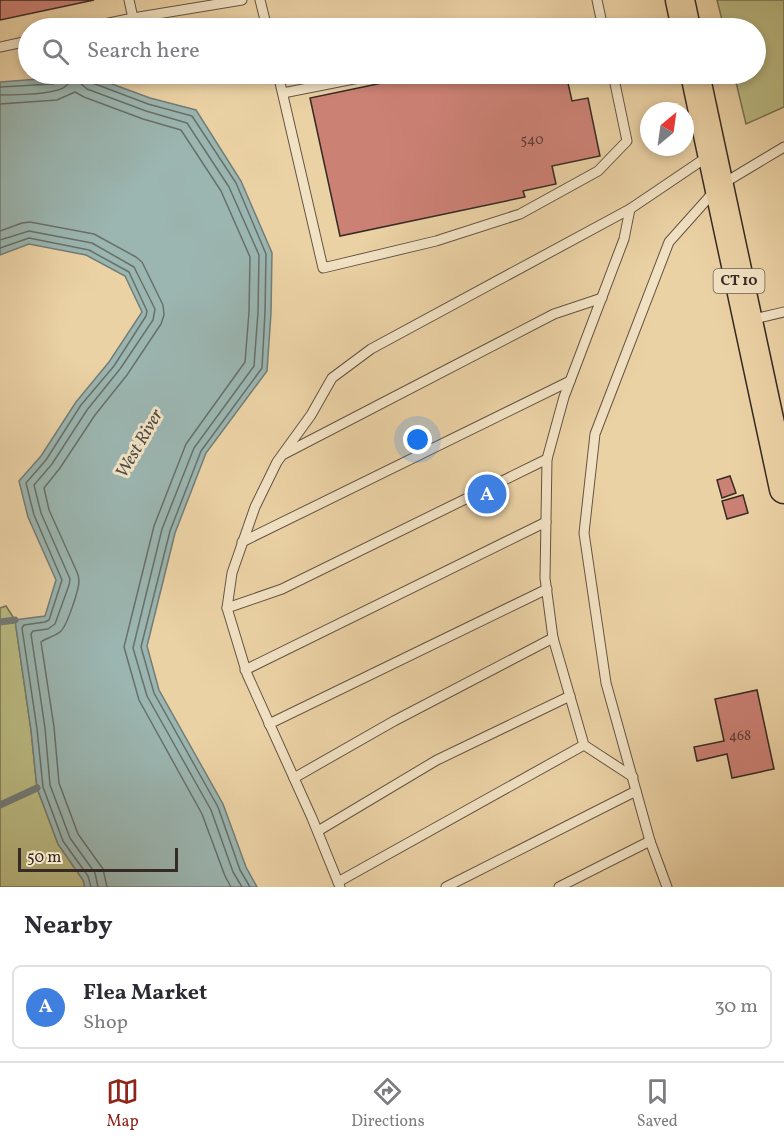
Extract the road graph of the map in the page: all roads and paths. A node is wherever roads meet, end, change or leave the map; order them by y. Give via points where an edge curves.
1 (129, 0) edge
2 (242, 0) edge
3 (260, 0) edge
4 (597, 0) edge
5 (680, 0) edge
6 (133, 18) joint
7 (264, 18) edge
8 (600, 18) edge
9 (684, 18) edge
10 (18, 43) edge
11 (0, 47) edge
12 (281, 84) edge
13 (328, 84) edge
14 (615, 84) edge
15 (697, 84) edge
16 (283, 93) junction
17 (784, 147) edge
18 (712, 154) junction
19 (719, 186) junction
20 (630, 208) junction
21 (602, 298) junction
22 (784, 312) edge
23 (748, 320) junction
24 (570, 381) junction
25 (282, 455) junction
26 (547, 459) junction
27 (784, 489) edge
28 (546, 522) junction
29 (243, 542) junction
30 (547, 589) junction
31 (228, 608) junction
32 (553, 638) junction
33 (245, 670) junction
34 (570, 696) junction
35 (269, 724) junction
36 (584, 745) junction
37 (633, 777) junction
38 (294, 778) junction
39 (636, 791) junction
40 (318, 831) junction
41 (650, 841) junction
42 (339, 884) edge
43 (446, 887) edge
44 (559, 887) edge
45 (667, 887) edge

1 - 6 lane
2 - 6 lane
3 - 7 lane
4 - 8 lane
5 - 9 main road
10 - 11 lane
12 - 16 lane
13 - 16 lane
14 - 16 lane via 627,141 598,171 520,214 436,242 323,268
15 - 18 main road, CT 10
17 - 19 lane
18 - 19 main road, CT 10
18 - 20 lane
19 - 23 main road, CT 10
19 - 37 lane via 669,242 595,434 584,533 606,684
20 - 21 lane via 624,239
20 - 25 lane via 371,349 332,378
21 - 24 lane
21 - 25 lane via 554,314
22 - 23 lane
23 - 27 main road, CT 10
24 - 26 lane
24 - 29 lane
25 - 29 lane via 255,507
26 - 28 lane
26 - 31 lane via 282,589
28 - 30 lane
28 - 33 lane
29 - 31 lane via 232,573
30 - 32 lane
30 - 35 lane
31 - 33 lane
32 - 34 lane
32 - 38 lane
33 - 35 lane
34 - 36 lane
34 - 40 lane via 437,760
35 - 38 lane
36 - 37 lane
36 - 42 lane
37 - 39 lane
38 - 40 lane
39 - 41 lane
39 - 43 lane
40 - 42 lane
41 - 44 lane
41 - 45 lane

